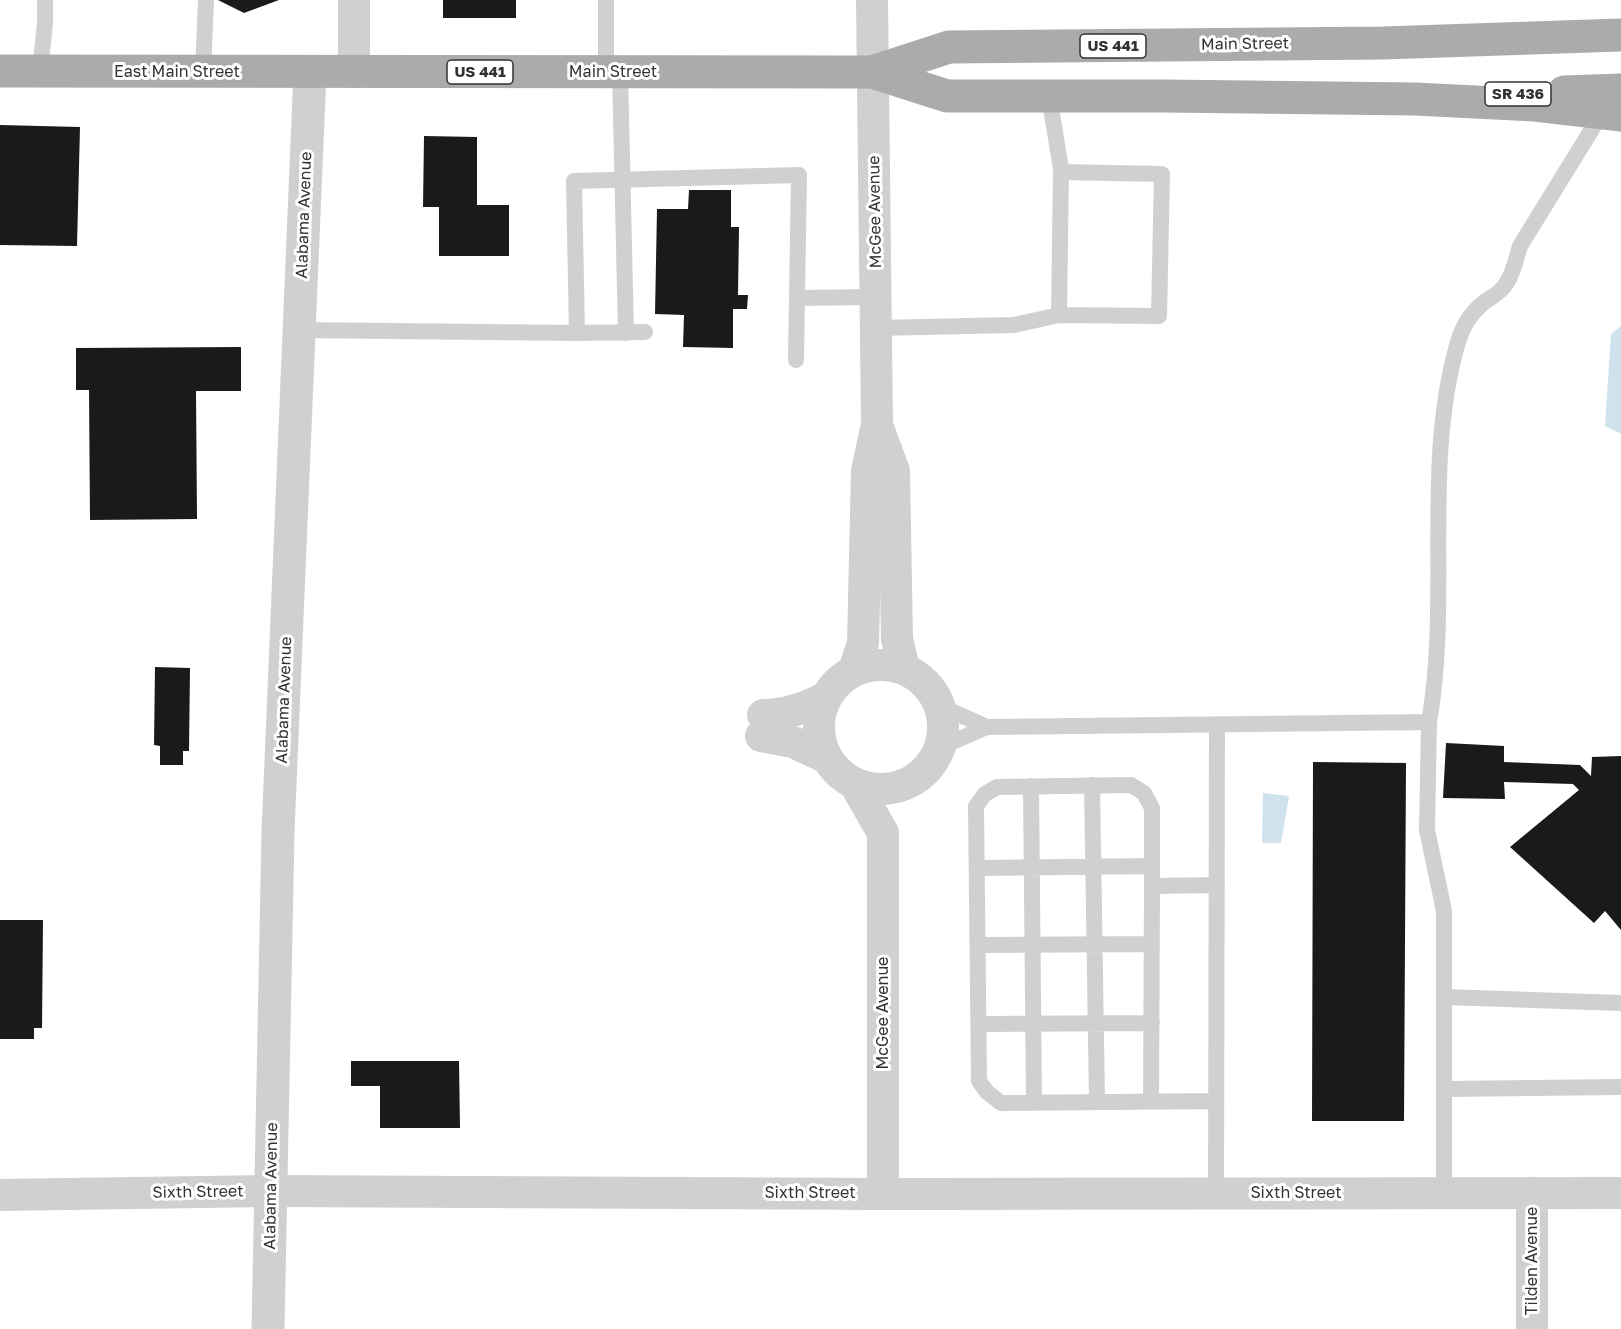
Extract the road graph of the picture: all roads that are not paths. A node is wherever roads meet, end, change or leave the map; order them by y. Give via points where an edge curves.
1 (45, 0) edge
2 (206, 0) edge
3 (354, 0) edge
4 (606, 0) edge
5 (873, 0) edge
6 (1621, 35) edge
7 (0, 71) edge
8 (40, 71) junction
9 (203, 72) junction
10 (310, 72) junction
11 (354, 72) junction
12 (613, 72) junction
13 (873, 72) junction
14 (1048, 96) junction
15 (1415, 99) joint
16 (1615, 106) edge
17 (1062, 172) junction
18 (623, 180) junction
19 (876, 297) junction
20 (797, 298) junction
21 (1059, 315) junction
22 (876, 328) junction
23 (299, 330) junction
24 (645, 332) dead end
25 (577, 333) junction
26 (626, 333) junction
27 (796, 360) dead end
28 (877, 424) junction
29 (904, 669) junction
30 (854, 670) junction
31 (825, 698) junction
32 (940, 706) junction
33 (1429, 722) junction
34 (1217, 725) junction
35 (987, 727) junction
36 (941, 747) junction
37 (825, 757) junction
38 (915, 780) junction
39 (855, 784) junction
40 (1092, 785) junction
41 (1031, 786) junction
42 (883, 833) junction
43 (1152, 866) junction
44 (1031, 867) junction
45 (1094, 867) junction
46 (977, 868) junction
47 (1217, 885) junction
48 (1152, 886) junction
49 (1152, 944) junction
50 (978, 945) junction
51 (1032, 945) junction
52 (1095, 945) junction
53 (1445, 997) junction
54 (1621, 1003) edge
55 (1095, 1023) junction
56 (1152, 1023) junction
57 (979, 1024) junction
58 (1033, 1024) junction
59 (1621, 1087) edge
60 (1444, 1089) junction
61 (1151, 1101) junction
62 (1216, 1101) junction
63 (1034, 1102) junction
64 (1097, 1102) junction
65 (270, 1191) junction
66 (1444, 1193) junction
67 (1532, 1193) junction
68 (1621, 1193) edge
69 (883, 1194) junction
70 (1216, 1194) junction
71 (0, 1195) edge
72 (268, 1329) edge
73 (1532, 1329) edge

1 - 8 lane
2 - 9 lane
3 - 11 street
4 - 12 lane
5 - 13 street, McGee Avenue
6 - 13 main road, Main Street / US 441 via 1383,43 949,47
7 - 8 main road, East Main Street / US 441
8 - 9 main road, East Main Street / US 441
9 - 10 main road, East Main Street / US 441
10 - 11 main road, East Main Street / US 441
10 - 23 street, Alabama Avenue
11 - 12 main road, Main Street / US 441
12 - 13 main road, Main Street / US 441
12 - 18 lane
13 - 14 main road, Main Street / US 441 via 947,96
13 - 19 street, McGee Avenue
14 - 15 main road, Main Street / US 441
14 - 17 lane
15 - 16 main road, SR 436
16 - 33 lane via 1520,246 1506,285 1473,314 1458,343 1440,462 1436,683
17 - 21 lane
17 - 21 lane via 1162,174 1159,316
18 - 20 lane via 799,175
18 - 25 lane via 574,181
18 - 26 lane
19 - 20 lane
19 - 22 street, McGee Avenue
20 - 27 lane
21 - 22 lane via 1014,324
22 - 28 street, McGee Avenue
23 - 25 lane
23 - 65 street, Alabama Avenue via 278,832
24 - 26 lane
25 - 26 lane
28 - 29 street, McGee Avenue via 894,471 897,639
28 - 30 street, McGee Avenue via 867,471 863,643
29 - 30 street via 870,665
29 - 32 street via 920,678
30 - 31 street via 837,682
31 - 37 street via 819,718 819,738
31 - 37 street via 777,715 762,726
32 - 35 lane
32 - 36 street via 944,727
33 - 34 lane
33 - 53 lane via 1427,830 1444,912
34 - 35 lane
34 - 47 lane
35 - 36 lane
36 - 38 street via 931,765
37 - 39 street via 838,773
38 - 39 street via 896,788 875,790
38 - 42 street
39 - 42 street, McGee Avenue
40 - 41 lane
40 - 43 lane via 1131,785 1144,794 1152,808
40 - 45 lane
41 - 44 lane
41 - 46 lane via 997,787 976,806
42 - 69 street, McGee Avenue
43 - 45 lane
43 - 48 lane
44 - 45 lane
44 - 46 lane
44 - 51 lane
45 - 52 lane
46 - 50 lane
47 - 48 lane
47 - 62 lane
48 - 49 lane
49 - 52 lane
49 - 56 lane
50 - 51 lane
50 - 57 lane
51 - 52 lane
51 - 58 lane
52 - 55 lane
53 - 54 lane
53 - 60 lane
55 - 56 lane
55 - 58 lane
55 - 64 lane
56 - 61 lane
57 - 58 lane
57 - 63 lane via 979,1081 1001,1102
58 - 63 lane
59 - 60 lane
60 - 66 lane
61 - 62 lane
61 - 64 lane
62 - 70 lane
63 - 64 lane
65 - 69 street, Sixth Street
65 - 71 street, Sixth Street
65 - 72 street, Alabama Avenue
66 - 67 street, Sixth Street
66 - 70 street, Sixth Street
67 - 68 street, Sixth Street
67 - 73 street, Tilden Avenue
69 - 70 street, Sixth Street

